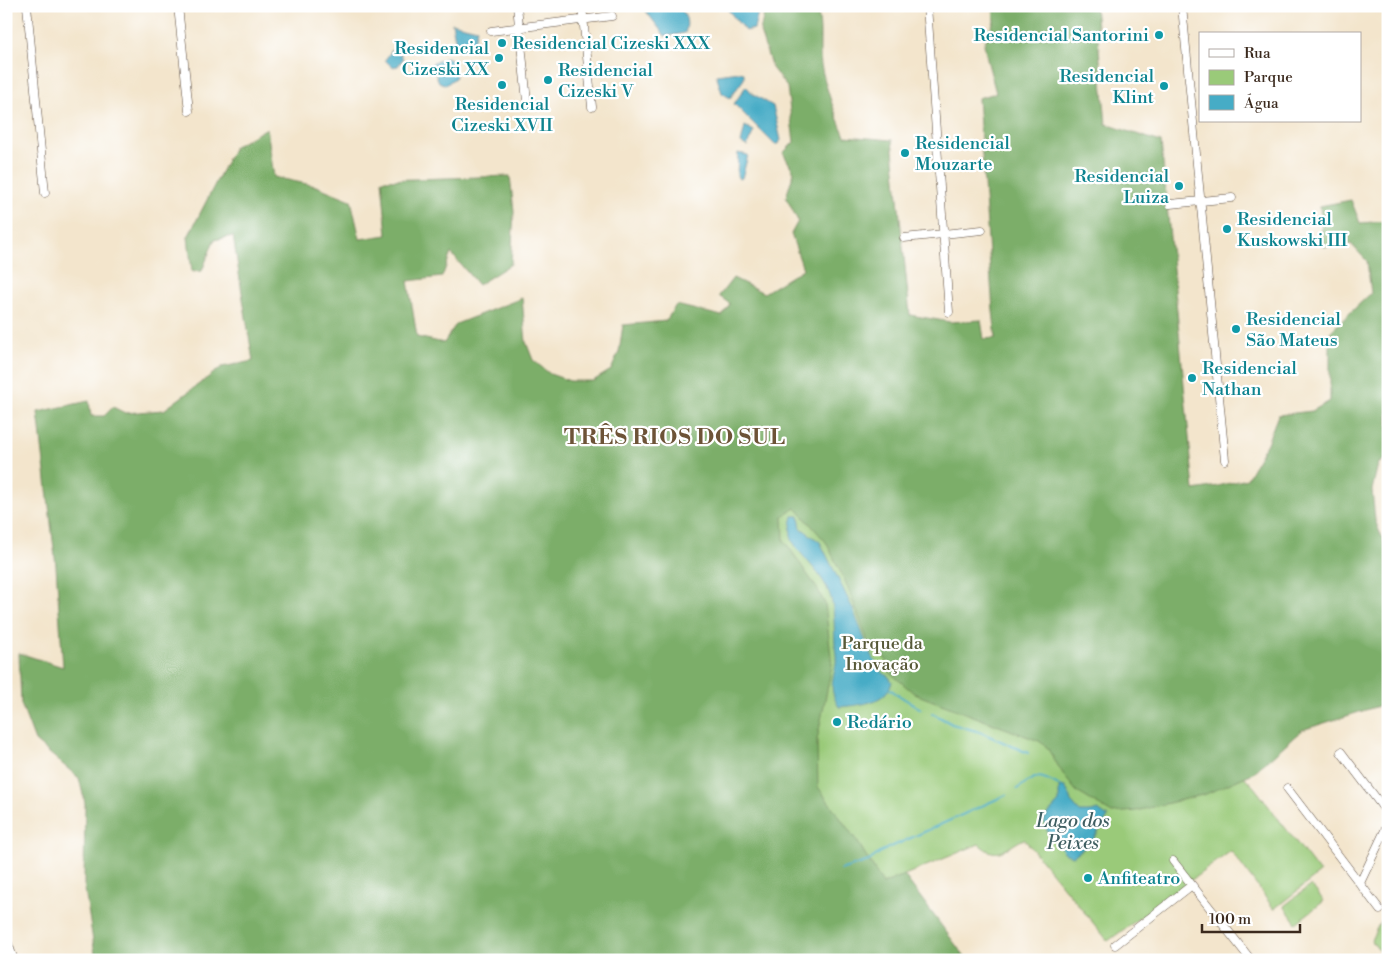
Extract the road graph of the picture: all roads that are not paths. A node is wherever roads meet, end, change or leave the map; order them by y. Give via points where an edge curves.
1 (27, 6) edge
2 (178, 6) edge
3 (517, 6) edge
4 (582, 6) edge
5 (927, 6) edge
6 (1182, 6) edge
7 (612, 16) dead end
8 (583, 20) junction
9 (519, 28) junction
10 (491, 31) dead end
11 (527, 101) dead end
12 (592, 106) dead end
13 (188, 111) dead end
14 (45, 193) dead end
15 (1232, 198) dead end
16 (1200, 201) junction
17 (1170, 204) dead end
18 (982, 230) dead end
19 (943, 234) junction
20 (904, 238) dead end
21 (949, 312) dead end
22 (1225, 460) dead end
23 (1341, 752) dead end
24 (1287, 788) dead end
25 (1388, 814) edge
26 (1388, 824) edge
27 (1173, 861) dead end
28 (1360, 883) junction
29 (1192, 884) junction
30 (1380, 910) dead end
31 (6, 938) edge
32 (1115, 945) dead end
33 (14, 960) edge
34 (1250, 960) edge

1 - 14 street
2 - 13 street
3 - 9 street
4 - 8 street
5 - 19 street
6 - 16 street
7 - 8 street
8 - 9 street
8 - 12 street
9 - 10 street
9 - 11 street
15 - 16 street
16 - 17 street
16 - 22 street
18 - 19 street
19 - 20 street
19 - 21 street
23 - 25 street
24 - 28 street
26 - 28 street
27 - 29 street
28 - 30 street
29 - 32 street
29 - 34 street
31 - 33 street

